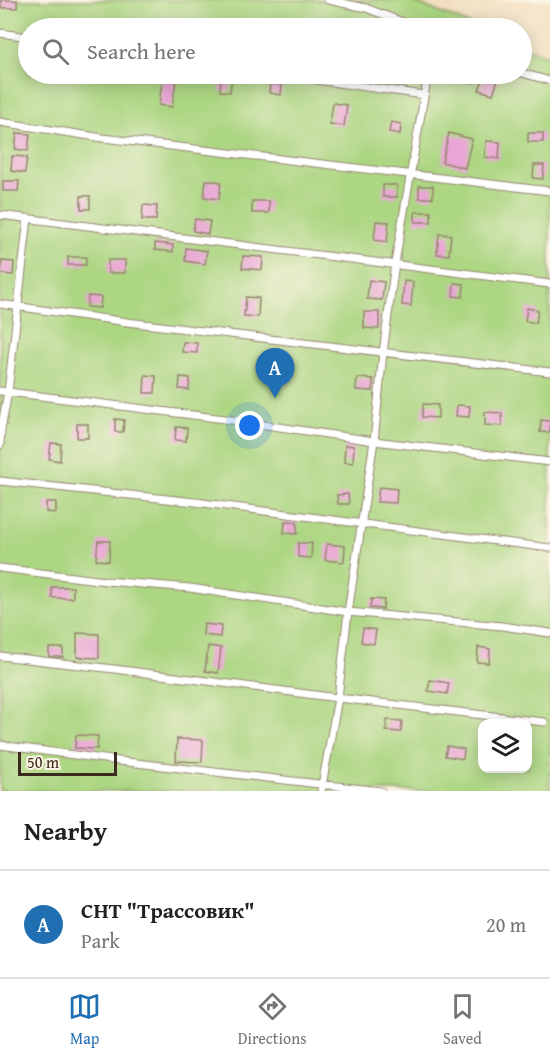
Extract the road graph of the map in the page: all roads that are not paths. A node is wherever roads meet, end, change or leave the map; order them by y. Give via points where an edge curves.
1 (328, 0) edge
2 (392, 18) edge
3 (0, 33) edge
4 (18, 36) edge
5 (532, 76) edge
6 (550, 81) edge
7 (345, 84) edge
8 (426, 84) edge
9 (424, 95) junction
10 (0, 122) edge
11 (410, 174) junction
12 (550, 191) edge
13 (0, 215) edge
14 (28, 218) junction
15 (395, 263) junction
16 (550, 284) edge
17 (0, 304) edge
18 (17, 306) junction
19 (383, 353) junction
20 (550, 372) edge
21 (4, 391) edge
22 (374, 441) junction
23 (0, 445) edge
24 (550, 462) edge
25 (0, 481) edge
26 (361, 524) junction
27 (550, 548) edge
28 (0, 568) edge
29 (348, 612) junction
30 (550, 633) edge
31 (0, 656) edge
32 (338, 698) junction
33 (544, 722) dead end
34 (0, 745) edge
35 (322, 788) edge
36 (381, 791) edge

1 - 2 lane
3 - 4 lane
5 - 6 lane
7 - 9 lane
8 - 9 lane
9 - 11 lane
10 - 11 lane
11 - 12 lane
11 - 15 lane
13 - 14 lane
14 - 15 lane
14 - 18 lane
15 - 16 lane
15 - 19 lane
17 - 18 lane
18 - 19 lane
18 - 21 lane
19 - 20 lane
19 - 22 lane
21 - 22 lane
21 - 23 lane
22 - 24 lane
22 - 26 lane
25 - 26 lane
26 - 27 lane
26 - 29 lane
28 - 29 lane via 190,588
29 - 30 lane
29 - 32 lane
31 - 32 lane
32 - 33 lane
32 - 35 lane
34 - 35 lane
35 - 36 lane

